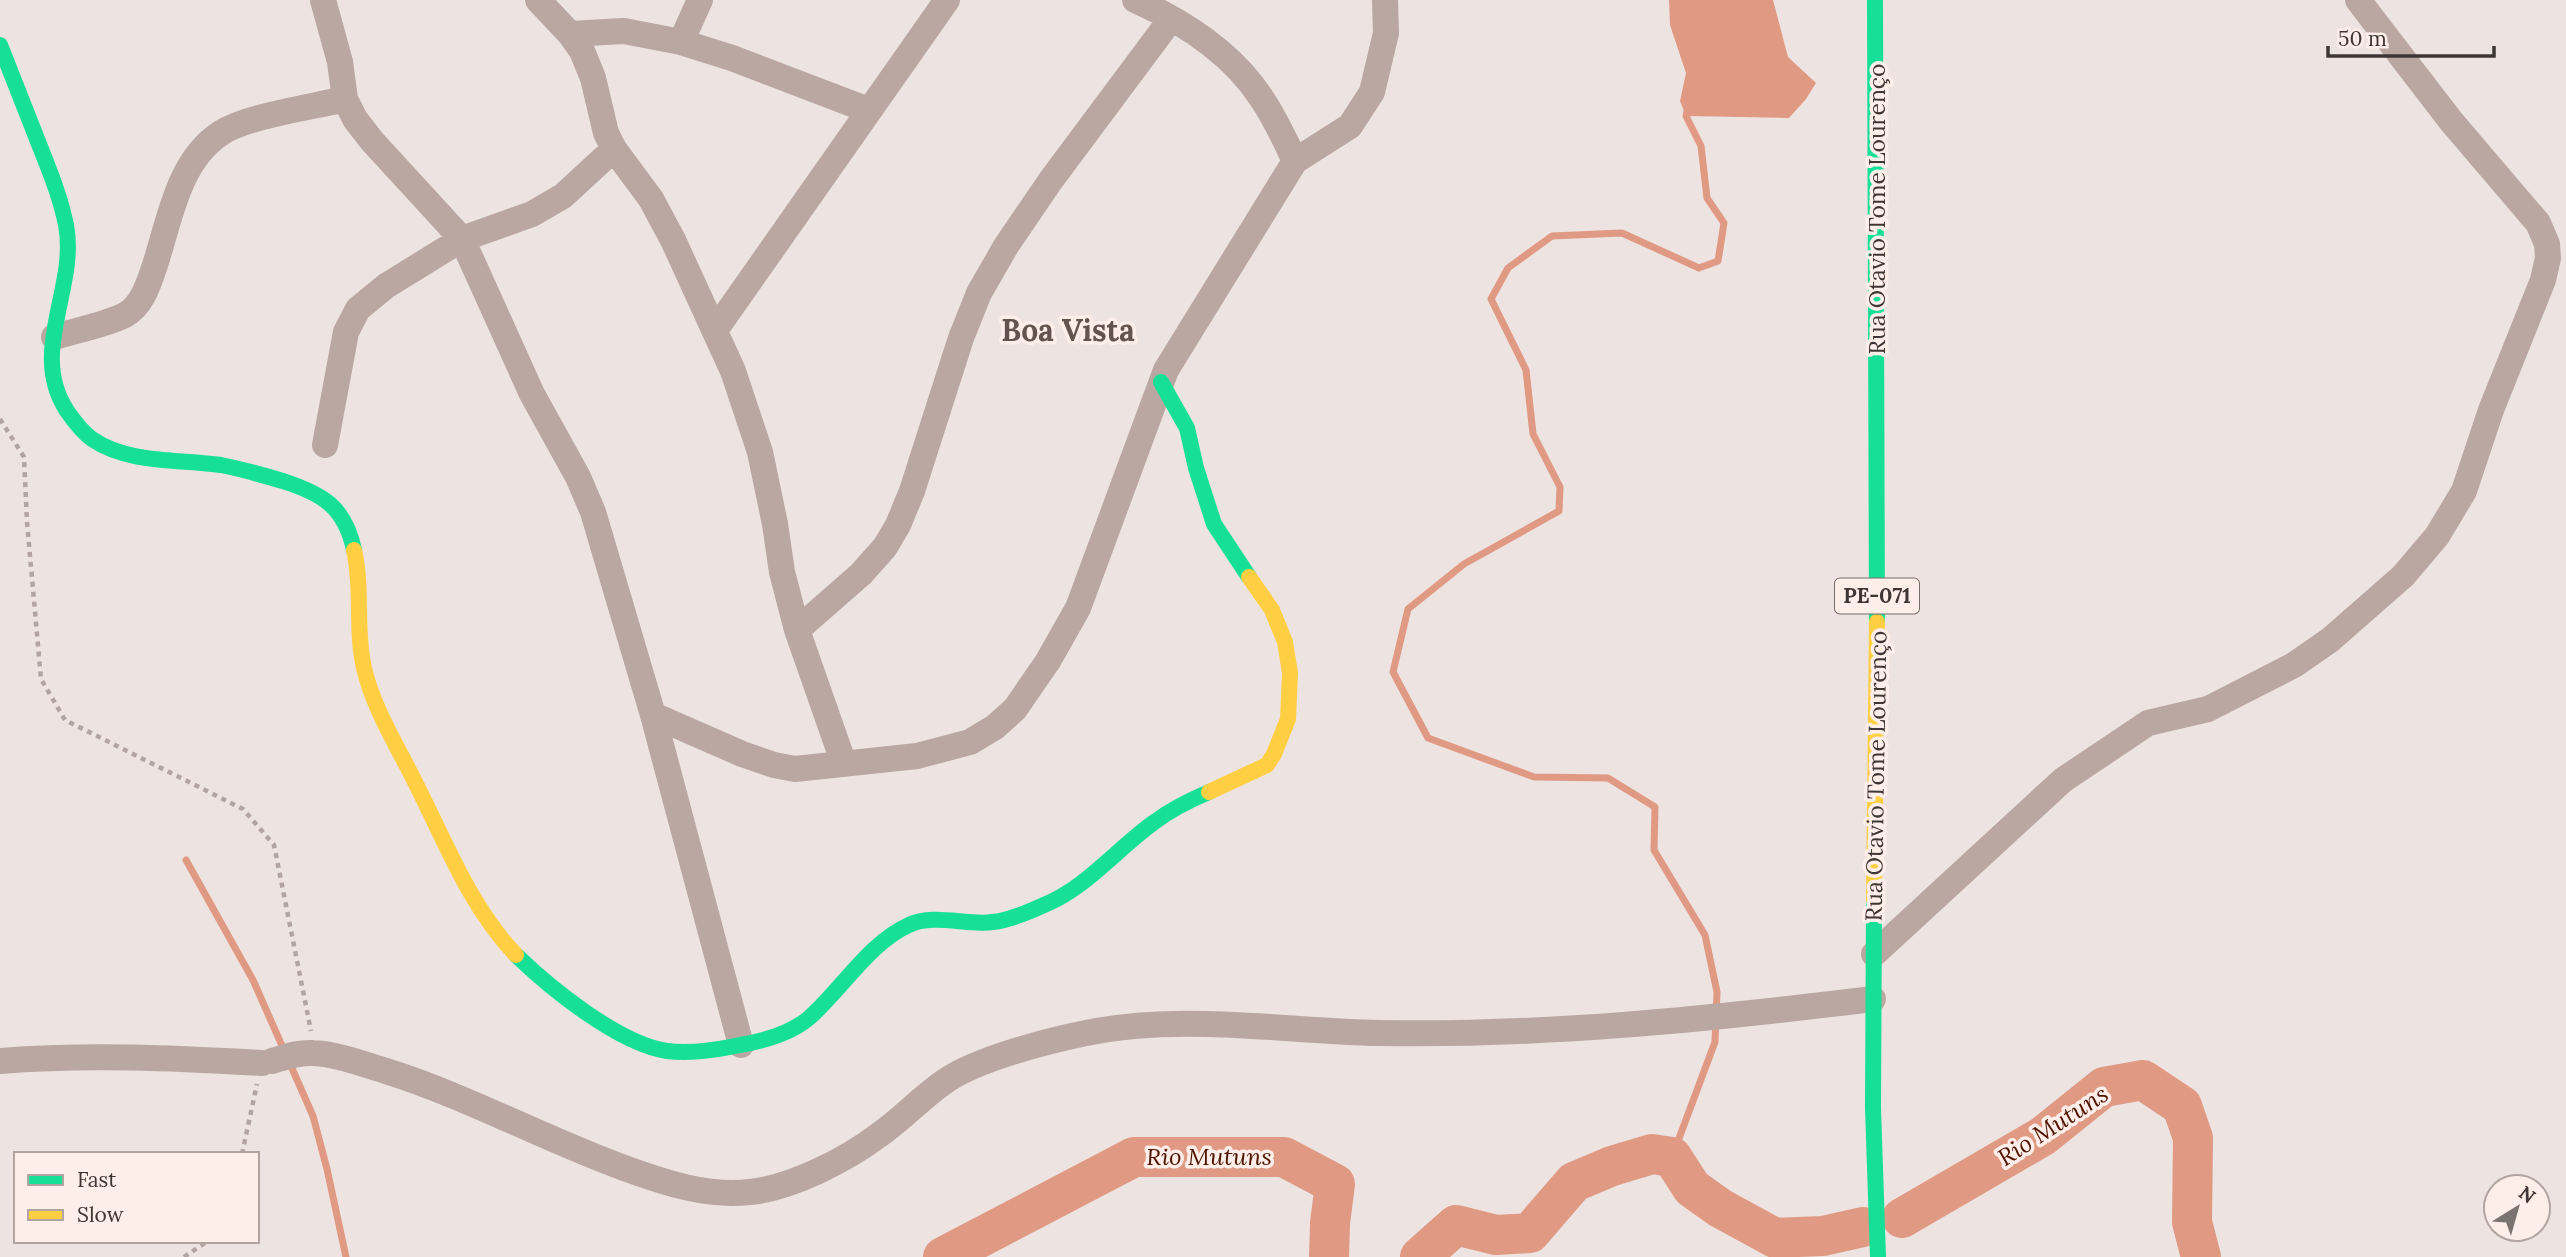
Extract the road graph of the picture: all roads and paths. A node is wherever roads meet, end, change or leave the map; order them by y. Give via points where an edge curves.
1 (323, 0) edge
2 (538, 0) edge
3 (701, 0) edge
4 (947, 0) edge
5 (1135, 0) edge
6 (1385, 0) edge
7 (1875, 0) edge
8 (2358, 0) edge
9 (1171, 19) junction
10 (569, 34) junction
11 (681, 42) junction
12 (0, 45) edge
13 (345, 99) junction
14 (868, 110) junction
15 (614, 149) junction
16 (1295, 161) junction
17 (462, 239) junction
18 (716, 329) junction
19 (54, 337) junction
20 (1161, 382) junction
21 (0, 419) edge
22 (325, 445) dead end
23 (797, 630) junction
24 (653, 715) junction
25 (844, 764) junction
26 (1874, 954) junction
27 (1873, 999) junction
28 (741, 1045) junction
29 (307, 1053) junction
30 (0, 1061) edge
31 (267, 1062) junction
32 (243, 1152) edge
33 (205, 1243) edge
34 (184, 1257) edge
35 (1878, 1257) edge

1 - 13 street
2 - 10 street
3 - 11 street
4 - 14 street
5 - 9 street
6 - 16 street via 1386,33 1367,101 1350,126
7 - 26 street, Rua Otavio Tome Lourenço / PE-071 via 1879,444
8 - 26 street via 2451,121 2538,223 2547,243 2543,280 2464,491 2437,536 2403,576 2330,640 2234,697 2208,709 2148,723 2120,739 2063,780
9 - 16 street via 1225,55 1242,73 1273,116
9 - 23 street via 1051,180 979,293 912,491 885,547
10 - 11 street via 624,32
10 - 15 street via 582,51
11 - 14 street
12 - 19 street via 68,230 68,271
13 - 17 street via 372,141
13 - 19 street via 242,122 205,145 179,188 140,300 125,315
14 - 18 street
15 - 17 street via 550,205
15 - 18 street via 651,199
16 - 20 street
17 - 22 street via 386,286 352,318
17 - 24 street via 532,394 593,512
18 - 23 street via 760,452
19 - 28 street via 53,384 64,407 89,438 130,454 238,468 320,495 333,505 349,531 355,555 362,669 368,685 469,889 493,928 523,961 556,992 635,1040 678,1052
20 - 25 street via 1078,608 1015,709 970,741 917,756
20 - 28 street via 1187,428 1214,524 1272,610 1284,642 1290,673 1288,719 1274,754 1254,773 1154,822 1045,905 994,922 940,919 908,925 885,940 807,1020 772,1038
21 - 29 path via 24,457 41,678 65,720 243,809 274,845
23 - 25 street
24 - 25 street via 774,765 795,769
24 - 28 street
26 - 27 street, Rua Otavio Tome Lourenço / PE-071
27 - 29 street via 1731,1016 1514,1031 1378,1033 1186,1023 1088,1032 968,1069 945,1081 877,1137 841,1159 776,1187 750,1192 668,1184 592,1157 423,1083
27 - 35 street, Rua Otavio Tome Lourenço / PE-071
29 - 31 street
30 - 31 street via 142,1057
31 - 32 path
33 - 34 path

